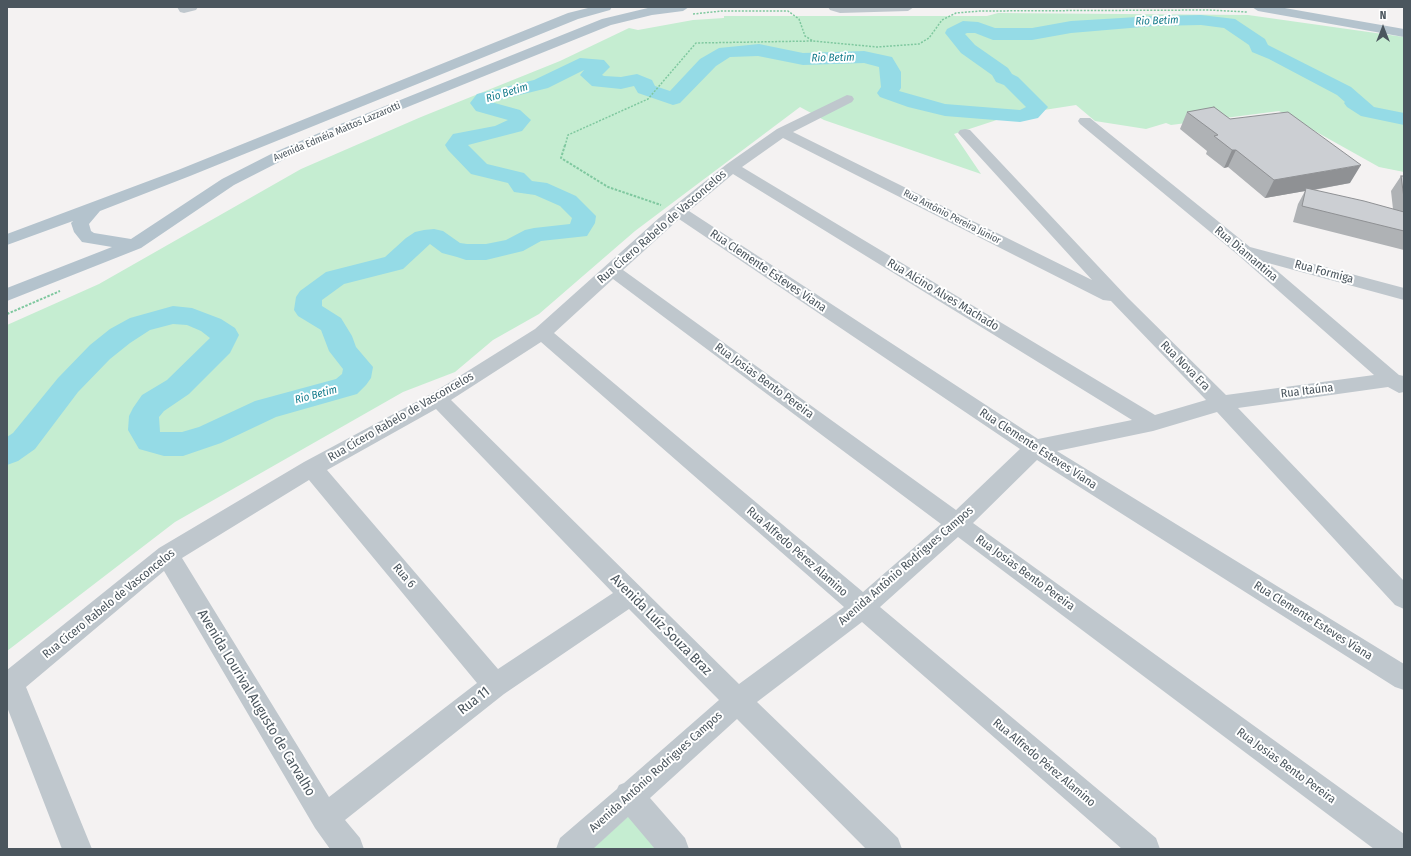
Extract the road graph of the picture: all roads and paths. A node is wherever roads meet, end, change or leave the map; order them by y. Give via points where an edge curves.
1 (606, 7) edge
2 (834, 7) edge
3 (908, 7) edge
4 (1012, 7) edge
5 (1315, 7) edge
6 (687, 10) edge
7 (1014, 10) junction
8 (1252, 10) edge
9 (1404, 26) edge
10 (1404, 32) edge
11 (813, 41) junction
12 (847, 99) dead end
13 (1085, 121) dead end
14 (782, 132) junction
15 (965, 134) dead end
16 (732, 167) junction
17 (95, 206) junction
18 (678, 211) junction
19 (7, 240) edge
20 (135, 244) junction
21 (1244, 251) junction
22 (612, 270) junction
23 (64, 289) dead end
24 (1404, 294) edge
25 (7, 296) edge
26 (1122, 302) junction
27 (7, 314) edge
28 (542, 333) junction
29 (1400, 385) edge
30 (438, 399) junction
31 (1221, 402) junction
32 (1153, 423) junction
33 (1035, 448) junction
34 (312, 468) junction
35 (958, 523) junction
36 (167, 555) junction
37 (630, 595) junction
38 (1404, 598) edge
39 (862, 608) junction
40 (1404, 678) edge
41 (9, 684) edge
42 (495, 685) junction
43 (737, 701) junction
44 (629, 795) junction
45 (325, 818) junction
46 (77, 849) edge
47 (349, 849) edge
48 (571, 849) edge
49 (674, 849) edge
50 (887, 849) edge
51 (1145, 849) edge
52 (1399, 849) edge

1 - 17 main road, Avenida Edméia Mattos Lazzarotti via 573,16 184,173
2 - 3 street
4 - 7 path
5 - 9 main road
6 - 11 path via 788,11 799,19 805,36
6 - 20 main road, Avenida Edméia Mattos Lazzarotti via 652,11 607,22 338,130 228,182
7 - 8 path
7 - 11 path via 956,13 942,20 929,38 919,44 877,47
8 - 10 main road
11 - 18 path via 696,43 648,99 568,135 561,158 608,187
12 - 14 street, Rua Cícero Rabelo de Vasconcelos
13 - 21 street, Rua Diamantina
14 - 16 street, Rua Cícero Rabelo de Vasconcelos
14 - 26 street, Rua Antônio Pereira Júnior
15 - 26 street, Rua Nova Era
16 - 18 street, Rua Cícero Rabelo de Vasconcelos
16 - 32 street, Rua Alcino Alves Machado
17 - 19 main road, Avenida Edméia Mattos Lazzarotti
17 - 20 main road via 80,223 88,238
18 - 22 street, Rua Cícero Rabelo de Vasconcelos
18 - 33 street, Rua Clemente Esteves Viana
20 - 25 main road, Avenida Edméia Mattos Lazzarotti
21 - 24 street, Rua Formiga
21 - 29 street, Rua Diamantina
22 - 28 street, Rua Cícero Rabelo de Vasconcelos
22 - 35 street, Rua Josias Bento Pereira
23 - 27 path
26 - 31 street, Rua Nova Era
28 - 30 street, Rua Cícero Rabelo de Vasconcelos
28 - 39 street, Rua Alfredo Pérez Alamino
29 - 31 street, Rua Itaúna
30 - 34 street, Rua Cícero Rabelo de Vasconcelos
30 - 37 street, Avenida Luíz Souza Braz
31 - 32 street
31 - 38 street, Rua Nova Era
32 - 33 street
33 - 35 street, Avenida Antônio Rodrigues Campos
33 - 40 street, Rua Clemente Esteves Viana
34 - 36 street, Rua Cícero Rabelo de Vasconcelos
34 - 42 street, Rua 6
35 - 39 street, Avenida Antônio Rodrigues Campos
35 - 52 street, Rua Josias Bento Pereira
36 - 41 street, Rua Cícero Rabelo de Vasconcelos
36 - 45 street, Avenida Lourival Augusto de Carvalho
37 - 42 street, Rua 11
37 - 43 street, Avenida Luíz Souza Braz
39 - 43 street, Avenida Antônio Rodrigues Campos
39 - 51 street, Rua Alfredo Pérez Alamino
41 - 46 street
42 - 45 street, Rua 11
43 - 44 street, Avenida Antônio Rodrigues Campos
43 - 50 street, Avenida Luíz Souza Braz
44 - 48 street, Avenida Antônio Rodrigues Campos
44 - 49 street
45 - 47 street, Avenida Lourival Augusto de Carvalho

